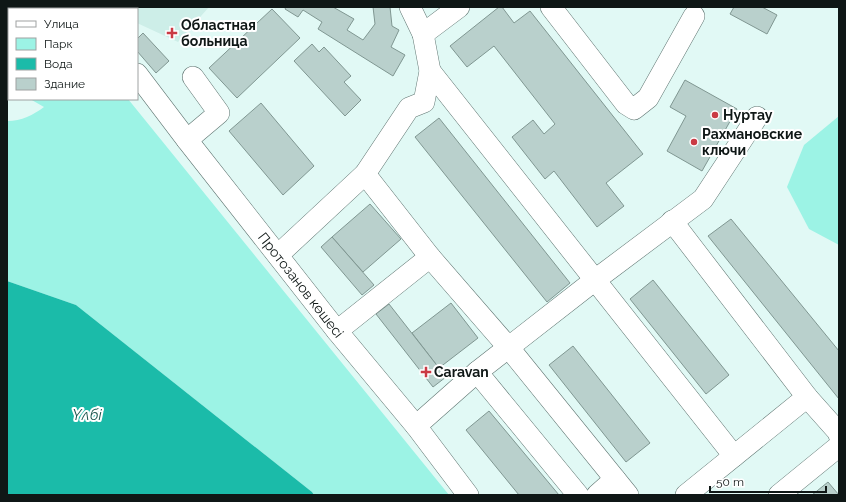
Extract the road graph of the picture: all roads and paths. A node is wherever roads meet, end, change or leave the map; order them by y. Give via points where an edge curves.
1 (410, 7) edge
2 (459, 7) edge
3 (551, 7) edge
4 (694, 16) dead end
5 (423, 34) junction
6 (430, 71) junction
7 (138, 75) edge
8 (192, 77) dead end
9 (757, 117) dead end
10 (187, 140) junction
11 (365, 174) junction
12 (672, 221) junction
13 (278, 255) junction
14 (430, 257) junction
15 (595, 280) junction
16 (337, 331) junction
17 (509, 348) junction
18 (477, 372) junction
19 (807, 397) junction
20 (416, 426) junction
21 (839, 435) edge
22 (839, 446) edge
23 (734, 456) junction
24 (614, 479) junction
25 (468, 495) edge
26 (578, 495) edge
27 (597, 495) edge
28 (628, 495) edge
29 (686, 495) edge
30 (779, 495) edge

1 - 5 street
2 - 5 street
3 - 4 street via 626,104 634,109 648,98
5 - 6 street
6 - 11 street via 424,102 408,108
6 - 15 street
7 - 10 street, Протозанов көшесі
8 - 10 street via 219,113
9 - 12 street via 704,199
10 - 13 street, Протозанов көшесі
11 - 13 street
11 - 14 street
12 - 15 street
12 - 19 street
13 - 16 street, Протозанов көшесі
14 - 16 street
14 - 17 street
15 - 17 street
15 - 23 street
16 - 20 street, Протозанов көшесі
17 - 18 street
17 - 24 street
18 - 20 street
18 - 26 street
19 - 21 street
19 - 23 street
20 - 25 street, Протозанов көшесі
22 - 30 street
23 - 29 street
24 - 27 street
24 - 28 street

